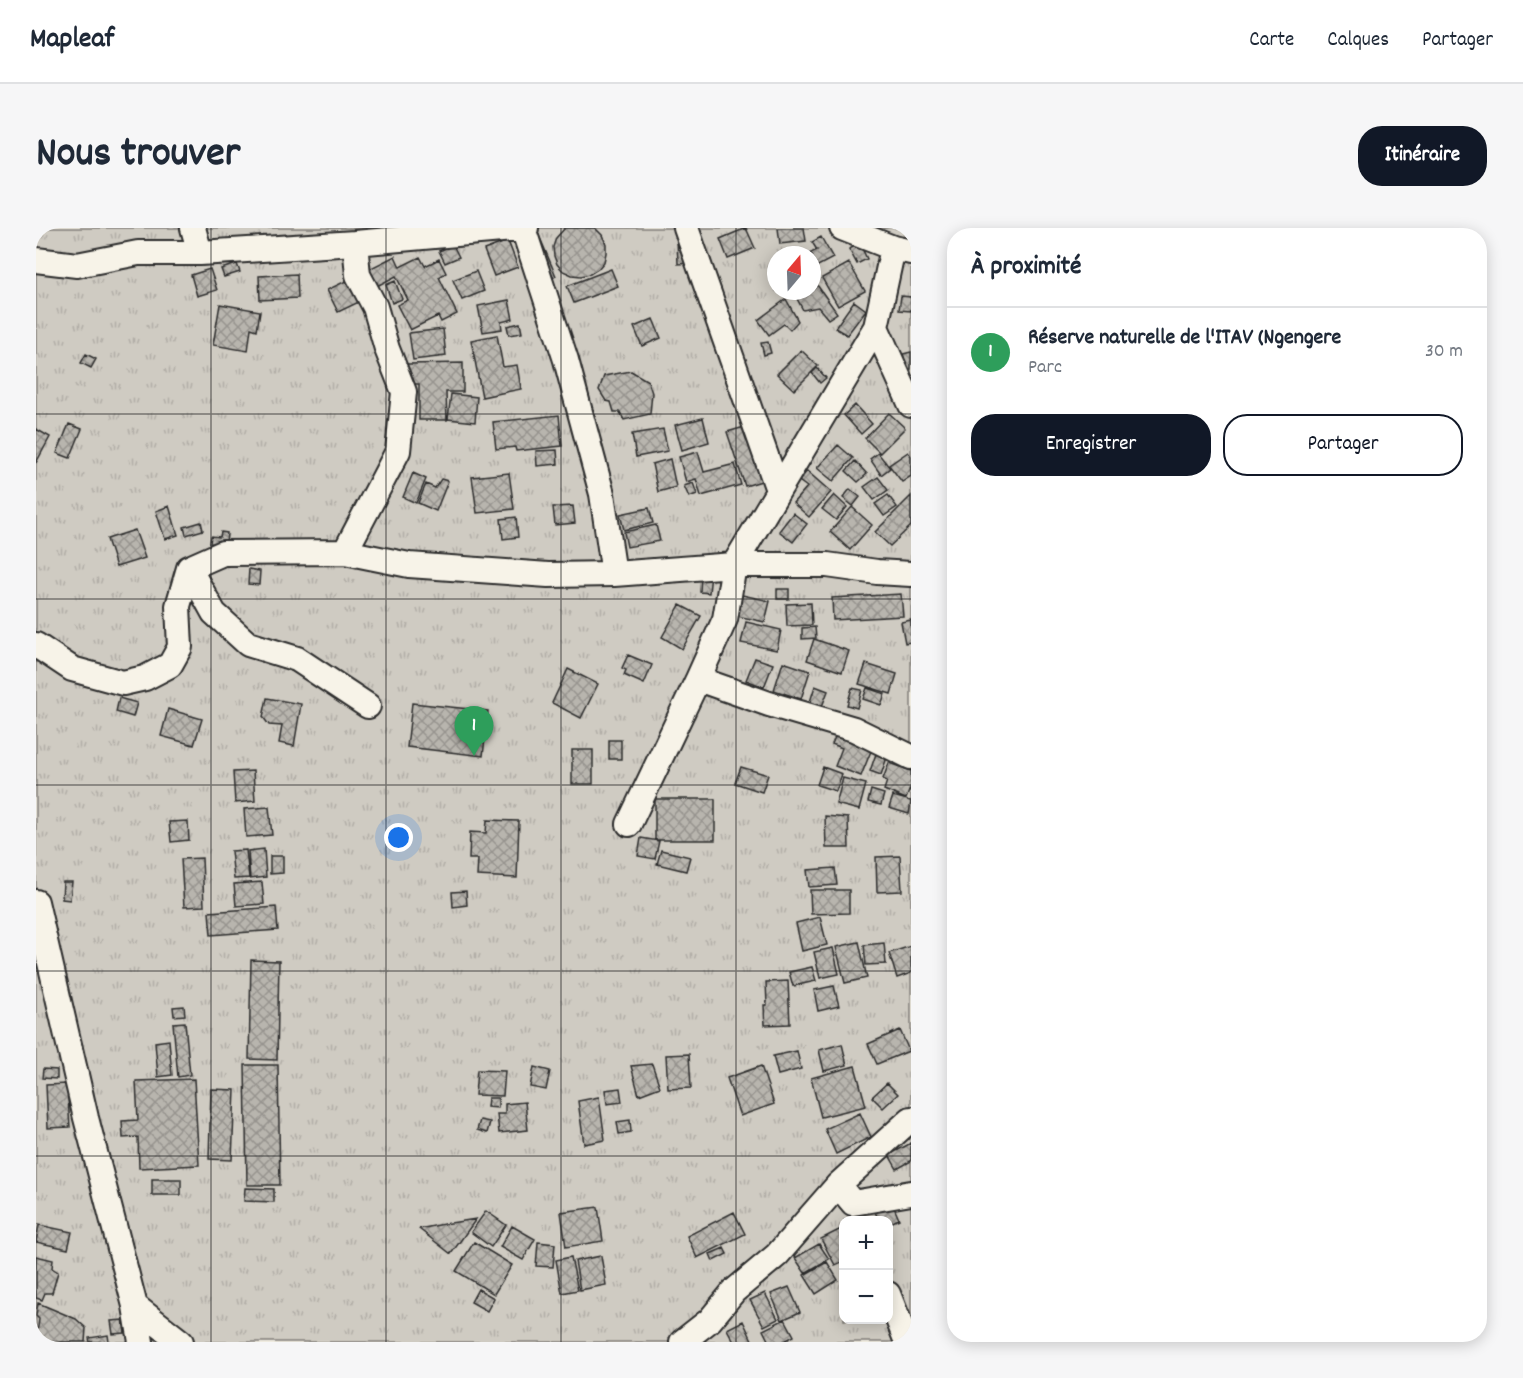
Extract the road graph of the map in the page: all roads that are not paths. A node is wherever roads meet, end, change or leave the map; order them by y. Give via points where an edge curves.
1 (193, 228) edge
2 (524, 228) edge
3 (686, 228) edge
4 (842, 228) edge
5 (403, 233) edge
6 (355, 243) junction
7 (902, 250) edge
8 (200, 253) junction
9 (36, 260) edge
10 (876, 327) junction
11 (911, 405) edge
12 (778, 490) junction
13 (345, 552) junction
14 (734, 565) junction
15 (189, 567) junction
16 (614, 574) junction
17 (911, 574) edge
18 (36, 645) edge
19 (698, 680) junction
20 (368, 706) dead end
21 (911, 757) edge
22 (629, 824) dead end
23 (36, 902) edge
24 (911, 1119) edge
25 (911, 1193) edge
26 (850, 1203) edge
27 (135, 1306) junction
28 (893, 1307) edge
29 (141, 1342) edge
30 (181, 1342) edge
31 (682, 1342) edge
32 (907, 1342) edge

1 - 8 street
2 - 5 street
2 - 16 street via 566,360 602,494
3 - 12 street
4 - 7 street
5 - 6 street
6 - 8 street
6 - 13 street via 358,275 375,307 404,392 398,452
7 - 10 street
8 - 9 street via 138,253 77,265
10 - 11 street
10 - 12 street
12 - 14 street
13 - 15 street via 223,553
13 - 16 street via 409,565 548,575
14 - 16 street
14 - 17 street via 827,565
14 - 19 street via 725,619
15 - 18 street via 178,606 180,647 170,665 145,678 123,683 72,669
15 - 20 street via 214,613 248,644 297,659
19 - 21 street via 854,729
19 - 22 street
23 - 27 street
24 - 26 street
25 - 26 street
26 - 31 street via 777,1255
27 - 29 street
27 - 30 street
28 - 32 street

